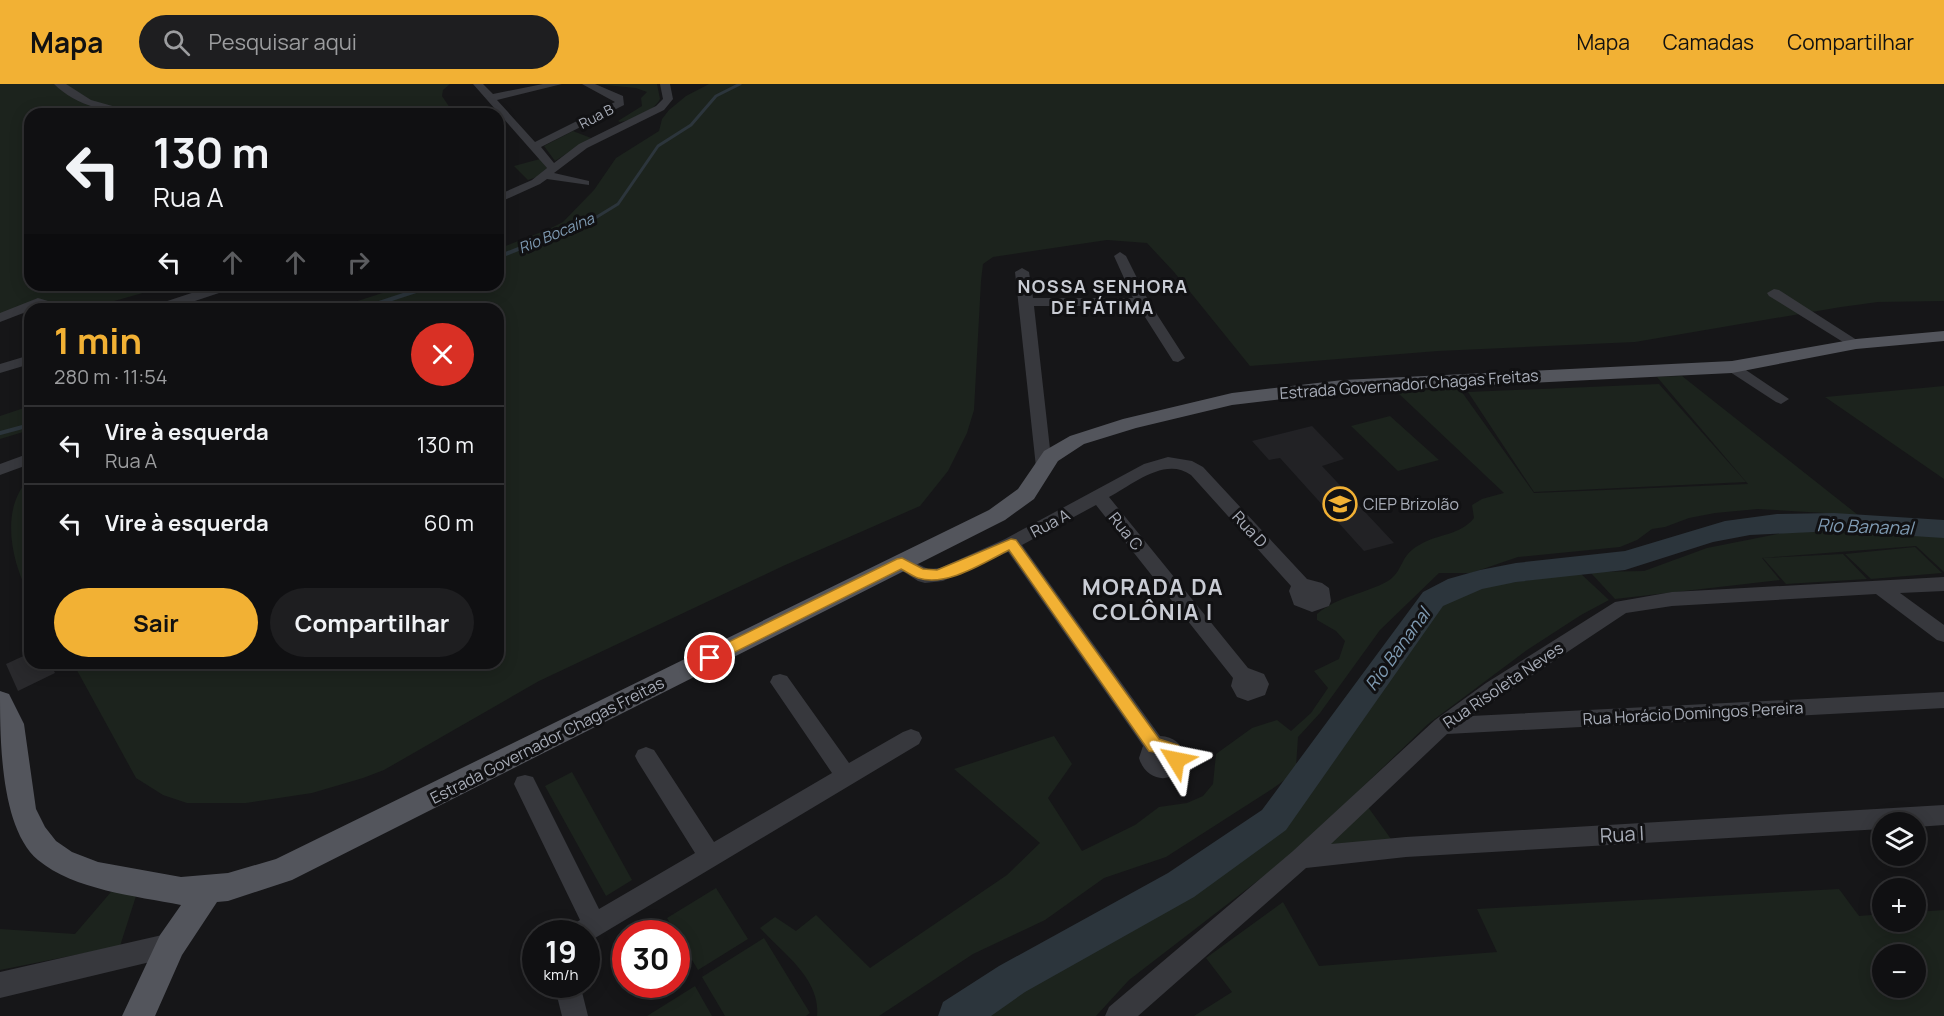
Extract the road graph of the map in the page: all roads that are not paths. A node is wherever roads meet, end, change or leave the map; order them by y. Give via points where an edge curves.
1 (59, 84) edge
2 (478, 84) edge
3 (557, 84) edge
4 (587, 84) edge
5 (665, 84) edge
6 (490, 98) junction
7 (112, 108) edge
8 (499, 108) edge
9 (504, 113) edge
10 (535, 146) junction
11 (549, 172) junction
12 (585, 183) dead end
13 (504, 196) edge
14 (1120, 256) dead end
15 (1022, 272) dead end
16 (211, 291) edge
17 (1774, 293) dead end
18 (1028, 302) junction
19 (1143, 302) junction
20 (176, 303) edge
21 (24, 308) edge
22 (0, 318) edge
23 (1944, 336) edge
24 (1856, 344) junction
25 (1178, 358) dead end
26 (24, 360) edge
27 (1731, 367) junction
28 (0, 369) edge
29 (1781, 399) dead end
30 (24, 460) edge
31 (1044, 467) junction
32 (0, 470) edge
33 (1197, 471) joint
34 (1099, 497) junction
35 (1011, 543) junction
36 (902, 562) junction
37 (1944, 584) edge
38 (1303, 587) dead end
39 (1880, 588) junction
40 (1944, 634) edge
41 (1244, 677) dead end
42 (780, 682) dead end
43 (1944, 700) edge
44 (0, 701) edge
45 (1442, 726) junction
46 (911, 738) dead end
47 (1155, 746) dead end
48 (646, 756) dead end
49 (519, 773) junction
50 (846, 776) junction
51 (1944, 815) edge
52 (710, 856) junction
53 (1301, 858) junction
54 (208, 890) junction
55 (583, 920) edge
56 (600, 920) edge
57 (171, 945) junction
58 (0, 985) edge
59 (570, 998) edge
60 (138, 1016) edge
61 (575, 1016) edge
62 (1118, 1016) edge

1 - 7 street via 87,102
2 - 6 street
3 - 6 street
4 - 10 street, Rua B via 617,96 619,104
5 - 11 street via 668,99 663,106 584,146
6 - 8 street
9 - 10 street
10 - 11 street
11 - 12 street
11 - 13 street
14 - 19 street
15 - 18 street
16 - 20 street
17 - 24 street
18 - 19 street
18 - 31 street
19 - 25 street
21 - 22 street
23 - 24 main road, Estrada Governador Chagas Freitas
24 - 27 main road, Estrada Governador Chagas Freitas
26 - 28 street
27 - 29 street
27 - 31 main road, Estrada Governador Chagas Freitas via 1344,386 1266,394 1088,436 1059,449
30 - 32 street
31 - 36 main road, Estrada Governador Chagas Freitas via 1026,494 1010,507
33 - 34 street, Rua A via 1179,462 1164,462
33 - 38 street, Rua D
34 - 35 street, Rua A
34 - 41 street, Rua C
35 - 36 street, Rua A via 937,575 921,574
35 - 47 street
36 - 49 main road, Estrada Governador Chagas Freitas
37 - 39 street, Rua Risoleta Neves
39 - 40 street
39 - 45 street, Rua Risoleta Neves via 1672,599 1622,607 1493,688
42 - 50 street
43 - 45 street, Rua Horácio Domingos Pereira
44 - 54 main road, Estrada Governador Chagas Freitas via 10,724 22,809 46,850 98,875 168,890
45 - 53 street, Rua Risoleta Neves
46 - 50 street
48 - 52 street
49 - 54 main road, Estrada Governador Chagas Freitas via 282,872
49 - 55 street
50 - 52 street
51 - 53 street, Rua I via 1406,847
52 - 56 street
53 - 62 street, Rua Risoleta Neves
54 - 57 main road
57 - 58 street
57 - 60 main road
59 - 61 street

